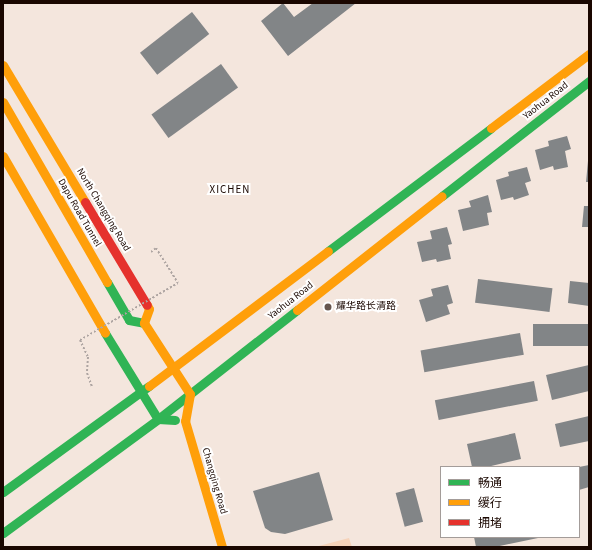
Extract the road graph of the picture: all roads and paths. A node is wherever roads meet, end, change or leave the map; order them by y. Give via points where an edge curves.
1 (589, 54) edge
2 (3, 65) edge
3 (589, 81) edge
4 (3, 102) edge
5 (3, 156) edge
6 (151, 252) dead end
7 (144, 323) junction
8 (173, 368) junction
9 (92, 387) dead end
10 (142, 391) junction
11 (190, 394) junction
12 (158, 419) junction
13 (185, 421) junction
14 (3, 492) edge
15 (3, 533) edge
16 (222, 547) edge

1 - 8 main road, Yaohua Road
2 - 7 main road, North Changqing Road via 149,309
3 - 11 main road, Yaohua Road
4 - 7 main road, Dapu Road Tunnel via 128,320
5 - 10 main road via 115,350
6 - 9 path, bridge via 156,248 178,283 80,340 88,357 87,373
7 - 8 main road
8 - 10 main road, Yaohua Road
8 - 11 main road
10 - 12 main road
10 - 14 main road, Yaohua Road
11 - 12 main road, Yaohua Road
11 - 13 main road, Changqing Road
12 - 13 main road
12 - 15 main road, Yaohua Road
13 - 16 main road, Changqing Road

